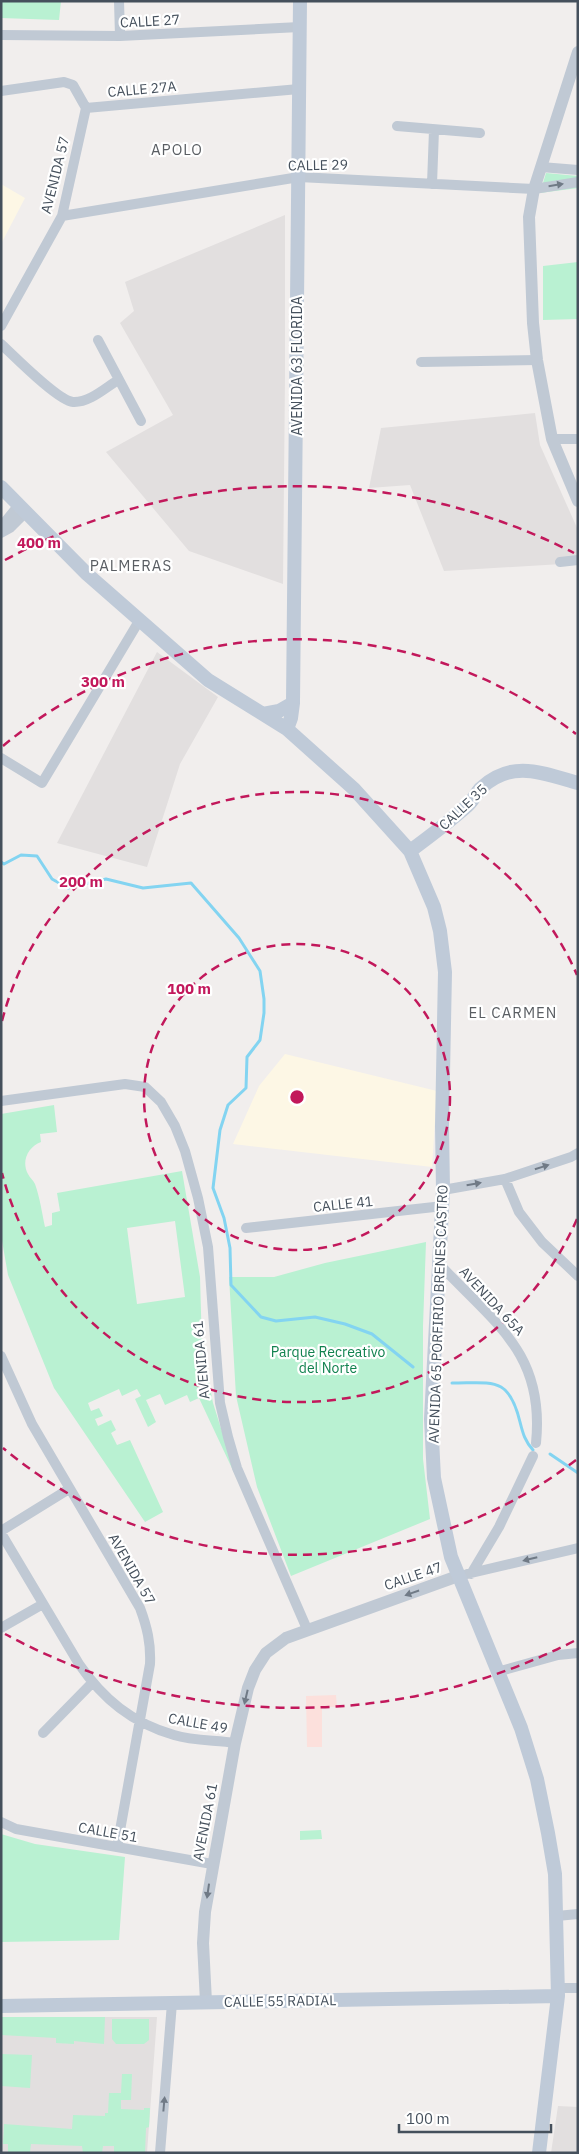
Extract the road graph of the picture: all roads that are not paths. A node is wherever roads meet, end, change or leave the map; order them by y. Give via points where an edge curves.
1 (119, 1) edge
2 (300, 1) edge
3 (300, 27) junction
4 (1, 35) edge
5 (120, 36) junction
6 (578, 52) edge
7 (299, 89) junction
8 (1, 91) edge
9 (86, 108) junction
10 (397, 126) dead end
11 (434, 130) junction
12 (480, 133) dead end
13 (541, 167) junction
14 (578, 170) edge
15 (298, 177) junction
16 (578, 182) edge
17 (432, 184) junction
18 (534, 189) junction
19 (62, 216) junction
20 (1, 326) edge
21 (98, 340) dead end
22 (1, 344) edge
23 (537, 360) junction
24 (421, 362) dead end
25 (118, 380) junction
26 (141, 421) dead end
27 (552, 439) junction
28 (578, 439) edge
29 (1, 487) edge
30 (578, 501) edge
31 (22, 509) junction
32 (1, 527) edge
33 (1, 533) edge
34 (578, 560) edge
35 (560, 562) dead end
36 (139, 621) junction
37 (292, 703) junction
38 (263, 714) junction
39 (287, 729) junction
40 (1, 758) edge
41 (578, 783) edge
42 (410, 851) junction
43 (1, 1100) edge
44 (578, 1153) edge
45 (505, 1179) junction
46 (444, 1190) junction
47 (443, 1206) junction
48 (246, 1228) dead end
49 (440, 1265) junction
50 (578, 1276) edge
51 (1, 1356) edge
52 (536, 1443) dead end
53 (533, 1456) dead end
54 (69, 1489) junction
55 (1, 1532) edge
56 (578, 1548) edge
57 (464, 1575) junction
58 (43, 1604) junction
59 (1, 1628) edge
60 (308, 1629) junction
61 (266, 1653) joint
62 (578, 1653) edge
63 (497, 1672) junction
64 (92, 1683) junction
65 (138, 1722) junction
66 (43, 1733) dead end
67 (236, 1743) junction
68 (1, 1822) edge
69 (117, 1847) junction
70 (212, 1864) junction
71 (578, 1914) edge
72 (557, 1916) junction
73 (578, 1988) edge
74 (558, 1992) junction
75 (206, 2002) junction
76 (172, 2003) junction
77 (1, 2006) edge
78 (160, 2153) edge
79 (540, 2153) edge

1 - 5 street
2 - 3 main road, AVENIDA 63 FLORIDA
3 - 5 street, CALLE 27
3 - 7 main road, AVENIDA 63 FLORIDA
4 - 5 street, CALLE 27
6 - 13 street
7 - 9 street, CALLE 27A
7 - 15 main road, AVENIDA 63 FLORIDA
8 - 9 street via 64,82 73,85
9 - 19 street, AVENIDA 57
10 - 11 street
11 - 12 street
11 - 17 street
13 - 14 street
13 - 18 street
15 - 17 street, CALLE 29
15 - 19 street, CALLE 29
15 - 37 main road, AVENIDA 63 FLORIDA
18 -> 16 street, CALLE 29
17 - 18 street, CALLE 29
18 - 23 street via 529,218
19 - 20 street, AVENIDA 57
21 - 25 street
22 - 25 street via 59,395 73,402 90,398
23 - 24 street
23 - 27 street
25 - 26 street
27 - 28 street
27 - 30 street
29 - 31 main road, AVENIDA 65 PORFIRIO BRENES CASTRO
31 - 32 street
31 - 33 street via 10,528
31 - 36 main road, AVENIDA 65 PORFIRIO BRENES CASTRO
34 - 35 street
36 - 38 main road, AVENIDA 65 PORFIRIO BRENES CASTRO via 208,680
36 - 40 street via 42,783
37 - 38 main road via 279,711
37 - 39 main road, AVENIDA 63 FLORIDA
38 - 39 main road, AVENIDA 65 PORFIRIO BRENES CASTRO
39 - 42 main road, AVENIDA 65 PORFIRIO BRENES CASTRO via 354,789
41 - 42 main road, CALLE 35 via 529,770 504,773 480,789 470,804
42 - 46 main road, AVENIDA 65 PORFIRIO BRENES CASTRO via 434,906 445,963
43 - 60 street, AVENIDA 61 via 125,1084 145,1088 161,1102 175,1126 198,1198 208,1247 220,1403 228,1437 237,1468
45 -> 44 street
46 -> 45 street
45 - 50 street via 519,1212 542,1242
46 - 47 main road, AVENIDA 65 PORFIRIO BRENES CASTRO
47 - 48 street, CALLE 41
47 - 49 main road, AVENIDA 65 PORFIRIO BRENES CASTRO
49 - 52 street, AVENIDA 65A via 512,1341 525,1361 538,1406
49 - 57 main road, AVENIDA 65 PORFIRIO BRENES CASTRO via 431,1419 434,1478 451,1557
51 - 54 street, AVENIDA 57 via 32,1424
53 - 57 street via 499,1527
54 - 55 street
54 - 65 street, AVENIDA 57 via 140,1608 147,1626 150,1664
55 - 58 street, CALLE 49
56 -> 57 street, CALLE 47
57 -> 60 street, CALLE 47
57 - 63 main road, AVENIDA 65 PORFIRIO BRENES CASTRO
58 - 59 street
58 - 64 street, CALLE 49
60 - 61 street, CALLE 47 via 286,1638
61 -> 67 street, AVENIDA 61 via 248,1688
62 - 63 street via 558,1655
63 - 72 main road, AVENIDA 65 PORFIRIO BRENES CASTRO via 521,1728 537,1779 555,1874
64 - 65 street, CALLE 49
64 - 66 street
65 - 67 street, CALLE 49 via 175,1736
65 - 69 street, AVENIDA 57
67 - 70 street, AVENIDA 61
68 - 69 street, CALLE 51 via 16,1829
69 - 70 street, CALLE 51
70 -> 75 street, AVENIDA 61 via 205,1912
71 - 72 street
72 - 74 main road, AVENIDA 65 PORFIRIO BRENES CASTRO
73 - 74 street
74 - 75 main road, CALLE 55 RADIAL
74 - 79 main road, AVENIDA 65 PORFIRIO BRENES CASTRO
75 - 76 main road, CALLE 55 RADIAL
76 - 77 main road, CALLE 55 RADIAL
78 -> 76 street

